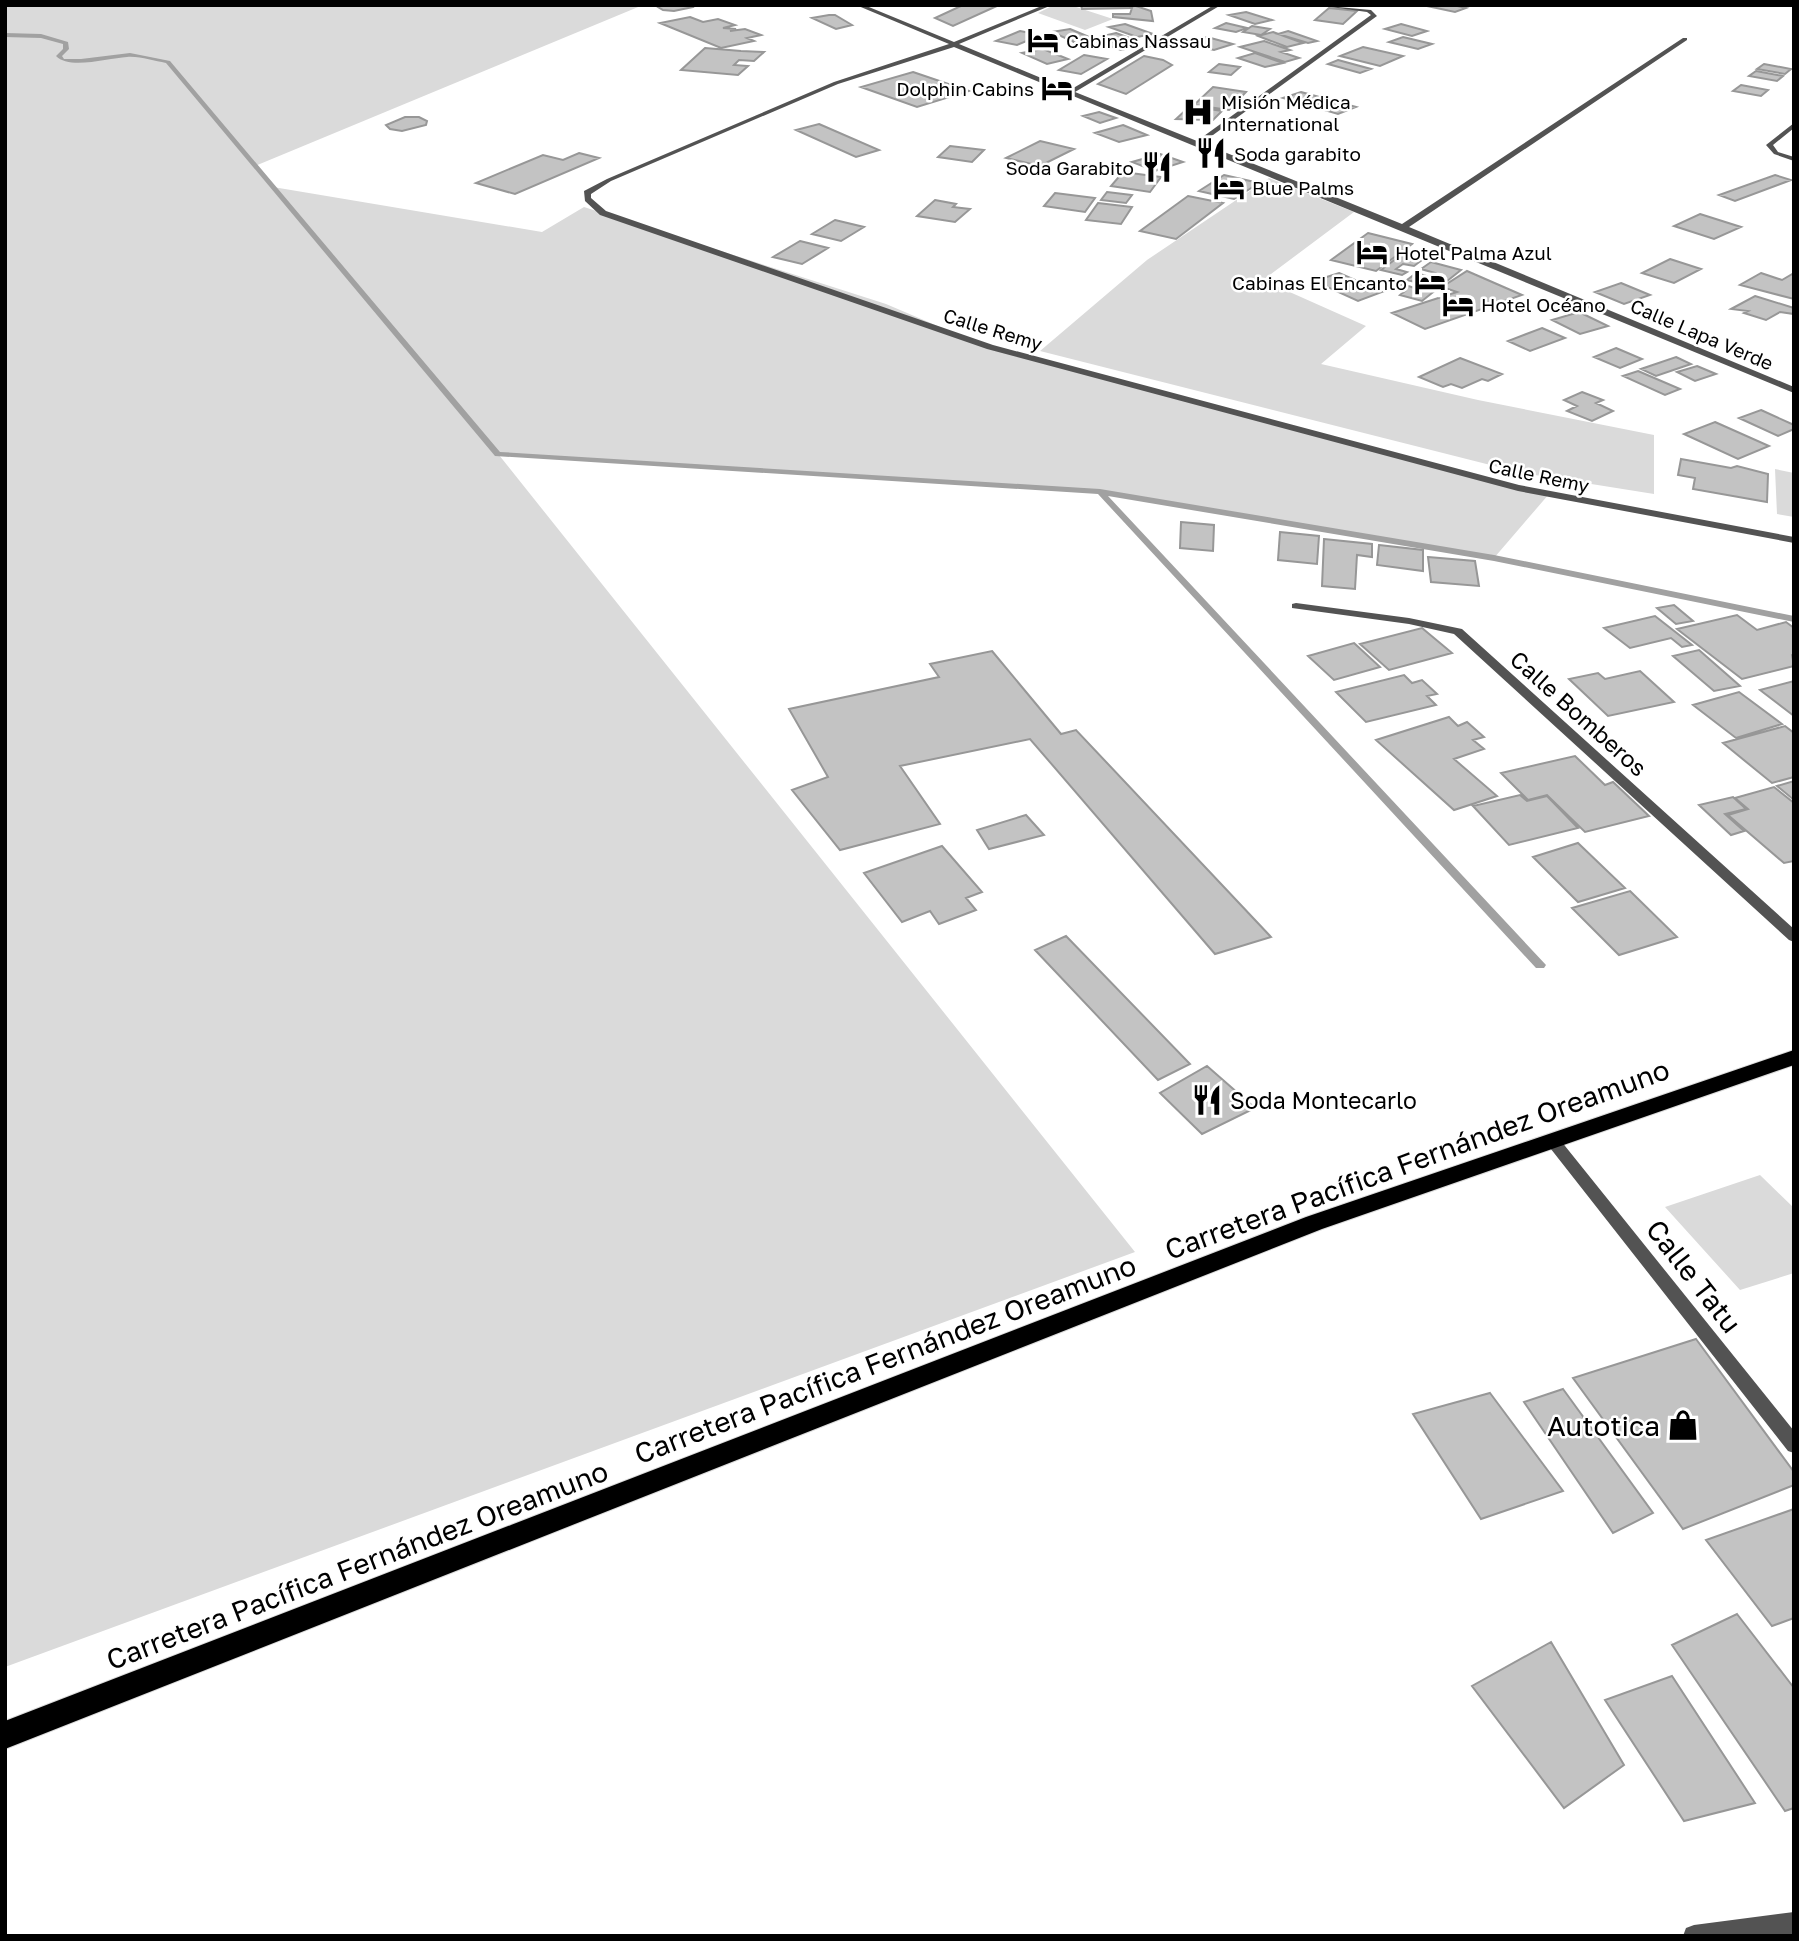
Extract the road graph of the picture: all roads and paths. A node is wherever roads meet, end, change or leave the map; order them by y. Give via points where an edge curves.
1 (1049, 5) edge
2 (1218, 5) edge
3 (1319, 5) edge
4 (861, 6) edge
5 (1685, 39) dead end
6 (953, 45) junction
7 (1070, 92) junction
8 (1794, 125) edge
9 (1196, 145) junction
10 (1794, 159) edge
11 (1402, 228) junction
12 (1794, 390) edge
13 (1794, 540) edge
14 (1296, 606) dead end
15 (1794, 937) edge
16 (1794, 1057) edge
17 (1552, 1140) junction
18 (1794, 1445) edge
19 (5, 1735) edge
20 (1794, 1923) edge
21 (1694, 1936) edge

1 - 6 street
2 - 7 street
3 - 9 street via 1375,15
4 - 6 street, Calle Lapa Verde
5 - 11 street
6 - 7 street, Calle Lapa Verde
6 - 13 street, Calle Remy via 836,83 609,180 587,193 589,199 603,214 990,347 1518,488
7 - 9 street, Calle Lapa Verde
8 - 10 street via 1769,145 1776,153
9 - 11 street, Calle Lapa Verde
11 - 12 street, Calle Lapa Verde
14 - 15 street, Calle Bomberos via 1458,631
16 - 17 highway, Carretera Pacífica Fernández Oreamuno
17 - 18 street, Calle Tatu
17 - 19 highway, Carretera Pacífica Fernández Oreamuno via 1314,1223
20 - 21 street

